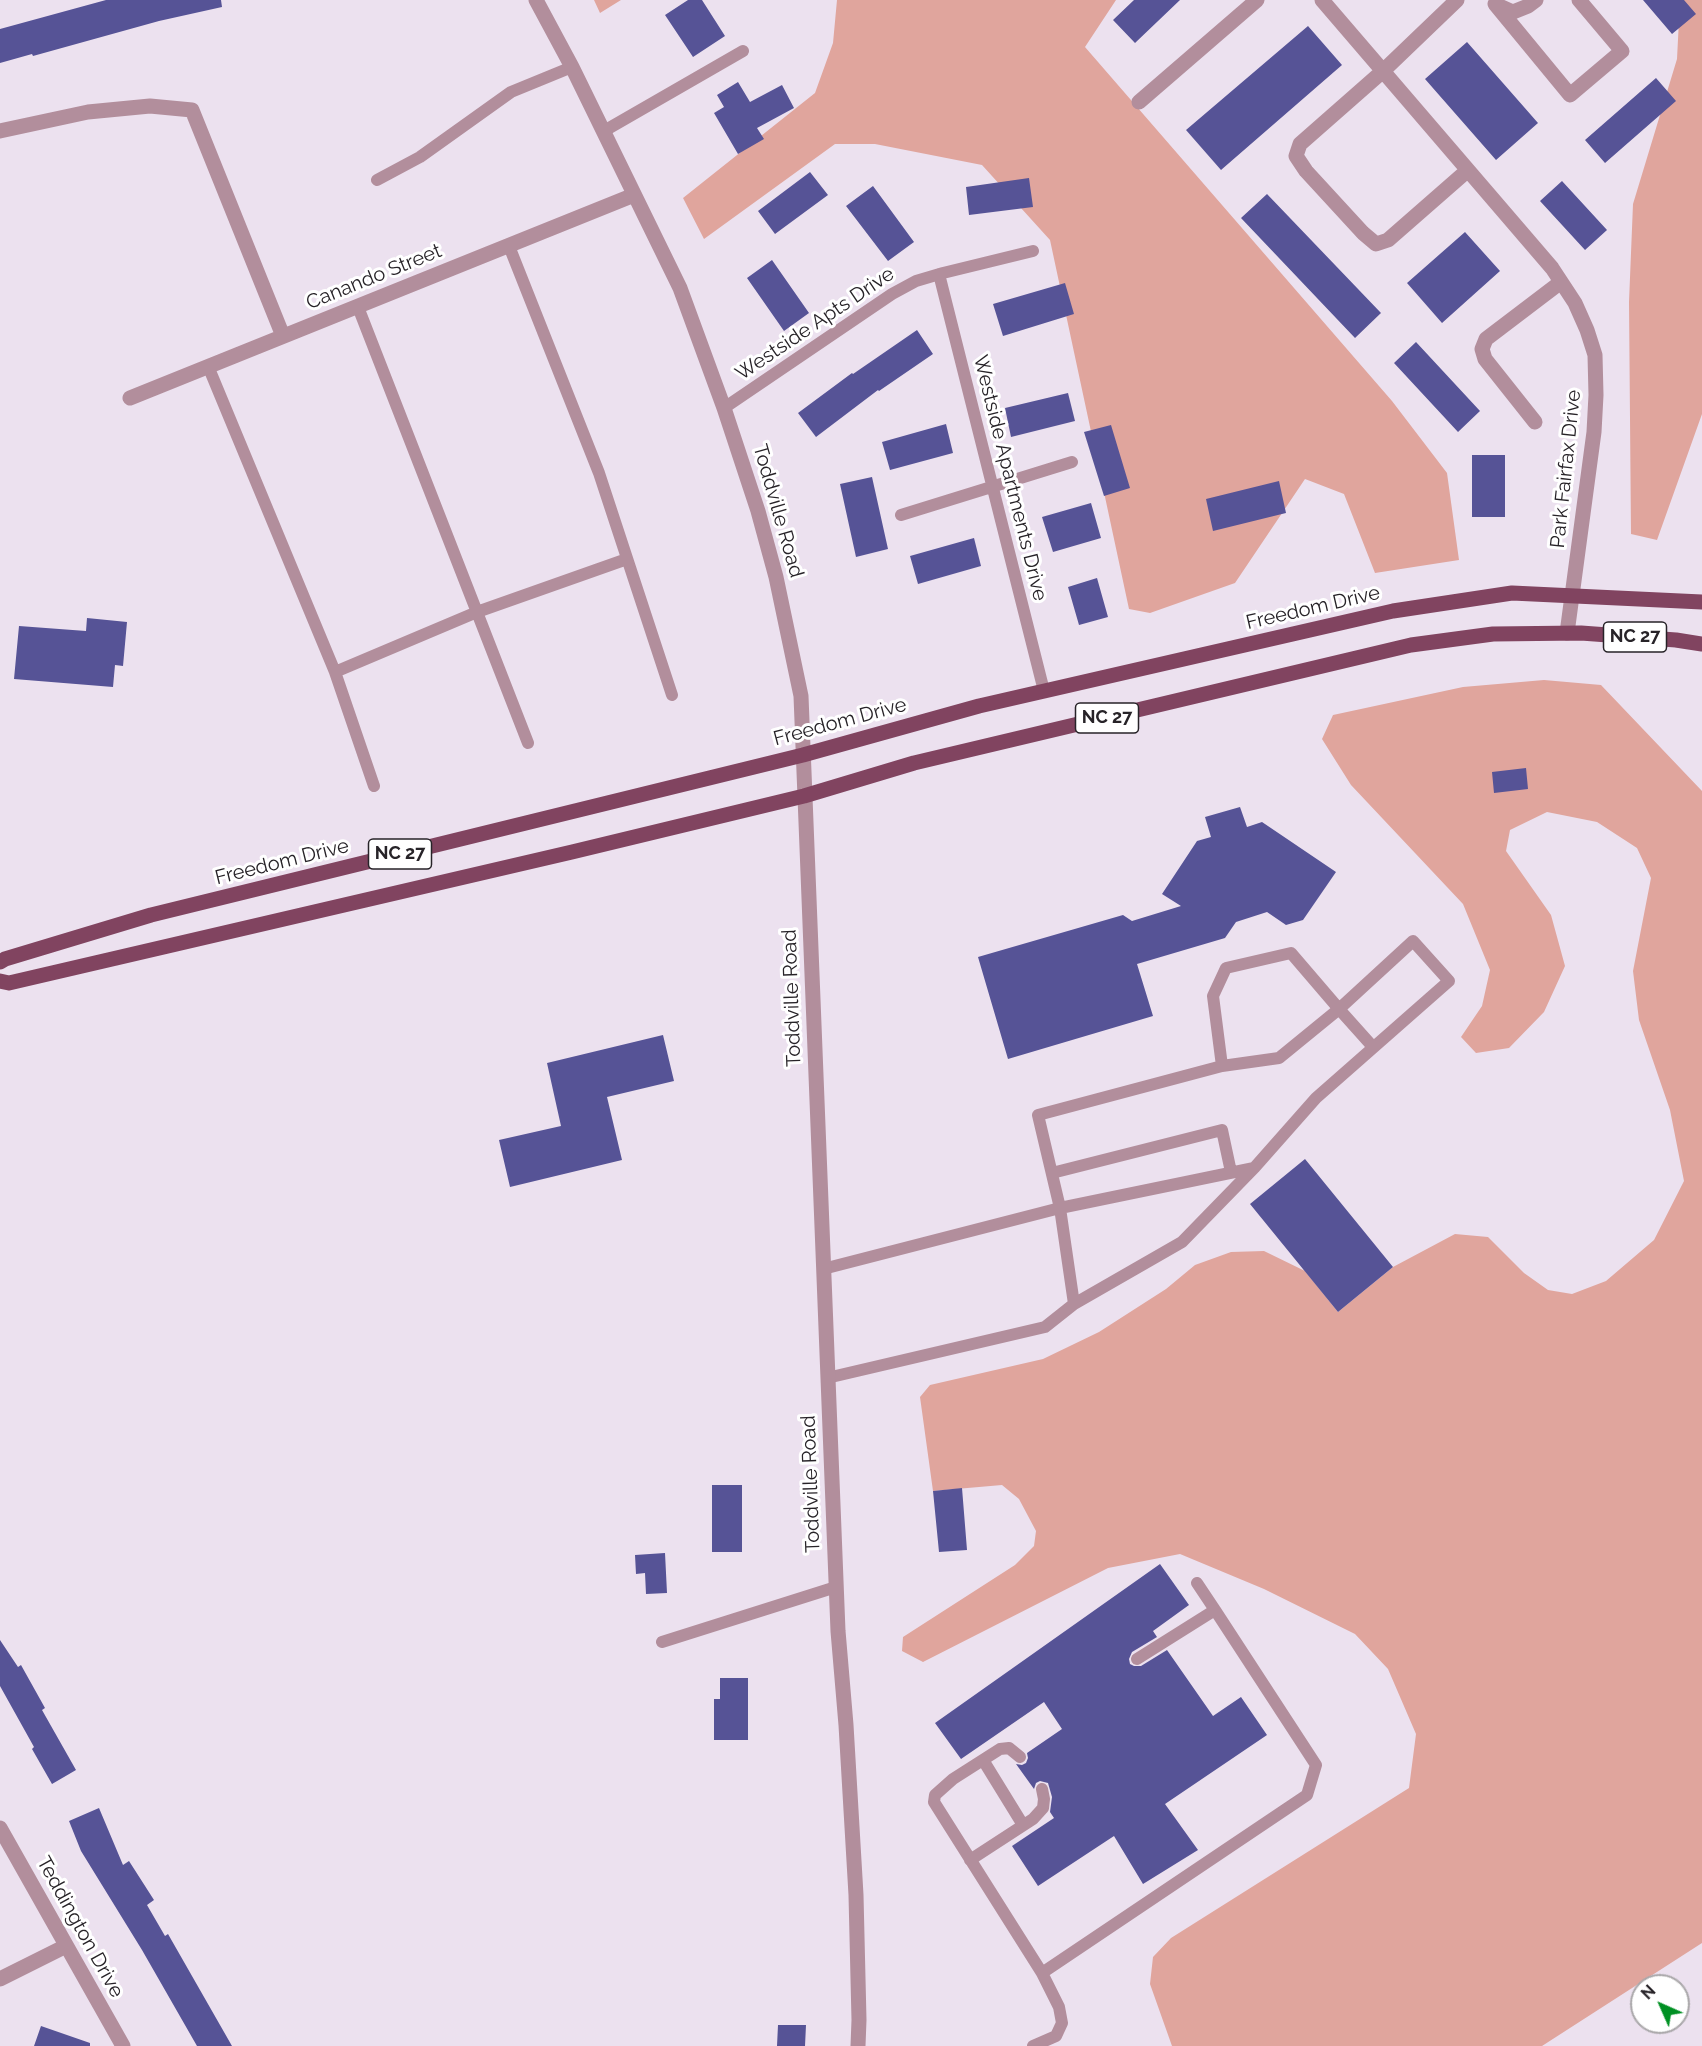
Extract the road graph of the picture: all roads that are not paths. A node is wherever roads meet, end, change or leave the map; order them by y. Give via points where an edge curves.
1 (536, 0) edge
2 (1257, 0) edge
3 (1322, 0) edge
4 (1457, 0) edge
5 (1536, 0) edge
6 (1579, 0) edge
7 (1491, 2) edge
8 (743, 51) dead end
9 (572, 67) junction
10 (1383, 71) junction
11 (1139, 102) dead end
12 (0, 131) edge
13 (604, 131) junction
14 (1468, 170) junction
15 (377, 180) dead end
16 (634, 195) junction
17 (509, 246) junction
18 (1033, 251) dead end
19 (939, 274) junction
20 (1561, 282) junction
21 (358, 307) junction
22 (283, 336) junction
23 (208, 366) junction
24 (130, 398) dead end
25 (724, 408) junction
26 (1535, 422) dead end
27 (1072, 462) dead end
28 (993, 487) junction
29 (901, 515) dead end
30 (627, 559) junction
31 (1572, 596) junction
32 (1702, 602) edge
33 (477, 612) junction
34 (1567, 633) junction
35 (1702, 644) edge
36 (335, 672) junction
37 (1044, 691) junction
38 (672, 695) dead end
39 (528, 743) dead end
40 (803, 755) junction
41 (374, 786) dead end
42 (804, 796) junction
43 (0, 962) edge
44 (0, 981) edge
45 (1340, 1009) junction
46 (1373, 1047) junction
47 (1222, 1066) junction
48 (1255, 1167) junction
49 (1231, 1172) junction
50 (1052, 1173) junction
51 (1060, 1208) junction
52 (823, 1269) junction
53 (1074, 1304) junction
54 (827, 1378) junction
55 (1197, 1582) dead end
56 (836, 1587) junction
57 (1215, 1610) junction
58 (662, 1642) dead end
59 (1137, 1659) dead end
60 (1020, 1757) dead end
61 (983, 1760) junction
62 (1042, 1789) dead end
63 (1023, 1825) junction
64 (0, 1828) edge
65 (970, 1860) junction
66 (66, 1946) junction
67 (1042, 1973) junction
68 (0, 1979) edge
69 (123, 2046) edge
70 (858, 2046) edge
71 (1033, 2046) edge

1 - 9 street, Toddville Road
2 - 11 street
3 - 10 street, Park Fairfax Drive
4 - 10 street
5 - 7 street via 1513,12
6 - 7 street via 1622,51 1570,95
8 - 13 lane
9 - 13 street, Toddville Road
9 - 15 lane via 511,92 420,157
10 - 14 street, Park Fairfax Drive
10 - 14 street via 1300,144 1296,156 1306,171 1376,244 1388,240
12 - 22 street via 88,112 150,106 192,110
13 - 16 street, Toddville Road
14 - 20 street, Park Fairfax Drive
16 - 17 street, Canando Street
16 - 25 street, Toddville Road via 680,288
17 - 21 street, Canando Street
17 - 30 lane via 600,473
18 - 19 lane, Westside Apts Drive
19 - 25 lane, Westside Apts Drive via 892,294
19 - 28 lane, Westside Apartments Drive
20 - 26 street via 1486,339 1482,349 1485,359
20 - 31 street, Park Fairfax Drive via 1575,303 1595,355 1594,432
21 - 22 street, Canando Street
21 - 33 lane
22 - 23 street, Canando Street
23 - 24 street, Canando Street
23 - 36 lane
25 - 40 street, Toddville Road via 776,578 801,696
27 - 28 lane
28 - 29 lane
28 - 37 lane, Westside Apartments Drive
30 - 33 lane
30 - 38 lane
31 - 32 main road, Freedom Drive / NC 27
31 - 34 street, Park Fairfax Drive
31 - 37 main road, Freedom Drive / NC 27 via 1512,593 1393,611
33 - 36 lane
33 - 39 lane
34 - 35 main road, NC 27
34 - 42 main road, NC 27 via 1493,634 1411,645 914,763
36 - 41 lane
37 - 40 main road, Freedom Drive / NC 27
40 - 42 street, Toddville Road
40 - 43 main road, Freedom Drive / NC 27 via 151,915
42 - 44 main road, NC 27 via 9,983
42 - 52 street, Toddville Road
45 - 46 lane
45 - 46 lane via 1413,941 1449,981
45 - 47 lane via 1280,1058
45 - 47 lane via 1291,953 1226,968 1213,996
46 - 48 lane via 1316,1098
47 - 50 lane via 1038,1115
48 - 49 lane
48 - 53 lane via 1182,1242
49 - 50 lane via 1222,1130
49 - 51 lane
50 - 51 lane
51 - 52 lane
51 - 53 lane
52 - 54 street, Toddville Road
53 - 54 lane via 1045,1327
54 - 56 street, Toddville Road
55 - 57 lane
56 - 58 lane
56 - 70 street, Toddville Road via 856,1895
57 - 59 lane
57 - 67 lane via 1316,1765 1307,1795
60 - 61 lane via 1010,1748 1000,1749
61 - 63 lane
61 - 65 lane via 939,1790 934,1802
62 - 63 lane via 1043,1809
63 - 65 lane
64 - 66 street, Teddington Drive
65 - 67 lane
66 - 68 street
66 - 69 street, Teddington Drive
67 - 71 lane via 1059,2007 1062,2023 1056,2037

